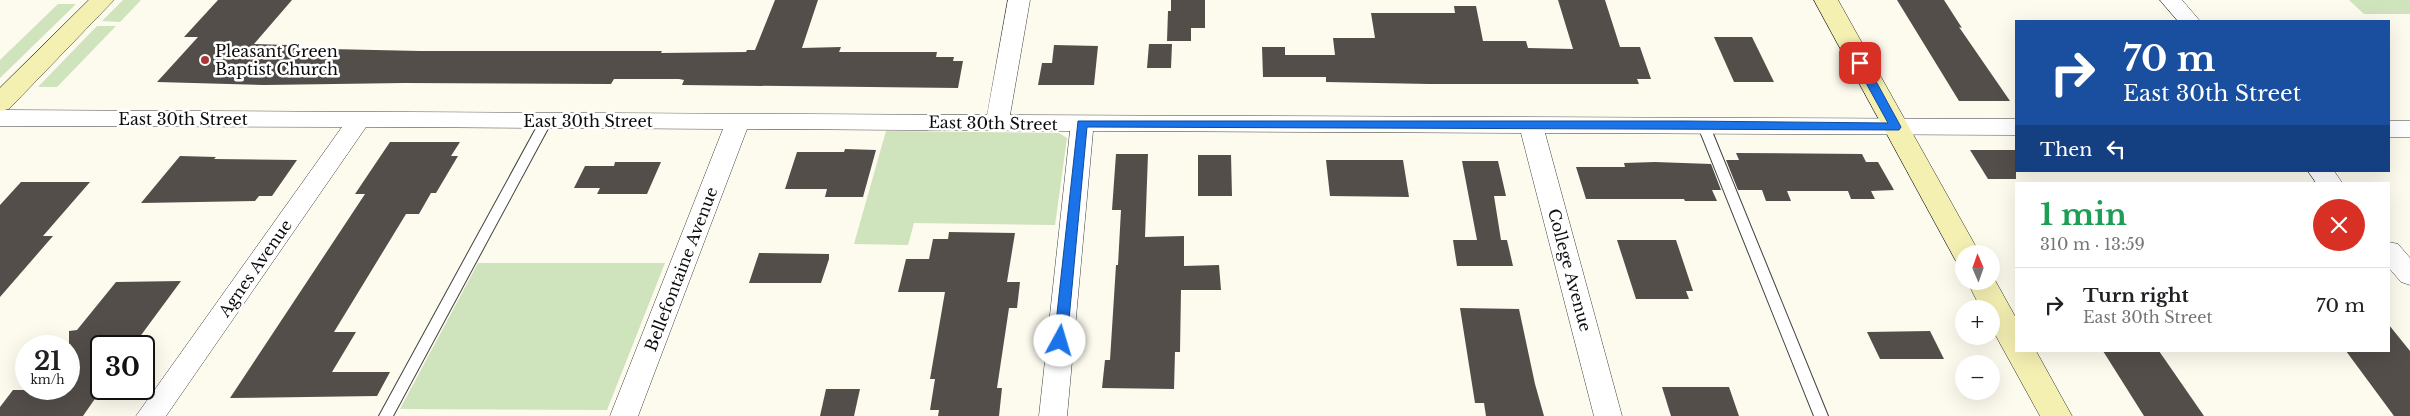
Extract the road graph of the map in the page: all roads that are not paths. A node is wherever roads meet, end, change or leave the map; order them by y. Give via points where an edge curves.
1 (102, 0) edge
2 (1019, 0) edge
3 (1826, 0) edge
4 (2171, 0) edge
5 (2188, 20) edge
6 (0, 103) edge
7 (0, 118) edge
8 (359, 120) junction
9 (546, 121) junction
10 (738, 121) junction
11 (997, 122) junction
12 (1082, 124) junction
13 (1531, 124) junction
14 (1704, 124) junction
15 (1895, 127) junction
16 (2015, 127) edge
17 (2390, 129) edge
18 (2410, 129) edge
19 (2321, 172) edge
20 (2328, 182) edge
21 (1961, 245) edge
22 (2390, 252) edge
23 (2410, 275) edge
24 (1986, 290) edge
25 (2015, 343) edge
26 (2021, 352) edge
27 (150, 416) edge
28 (386, 416) edge
29 (624, 416) edge
30 (1053, 416) edge
31 (1608, 416) edge
32 (1821, 416) edge
33 (2056, 416) edge

1 - 6 street
2 - 11 street
3 - 15 street
4 - 5 street
7 - 8 street, East 30th Street
8 - 9 street, East 30th Street
8 - 27 street, Agnes Avenue
9 - 10 street, East 30th Street
9 - 28 lane
10 - 11 street, East 30th Street
10 - 29 street, Bellefontaine Avenue
11 - 12 street, East 30th Street
12 - 13 street, East 30th Street
12 - 30 street
13 - 14 street, East 30th Street
13 - 31 street, College Avenue
14 - 15 street, East 30th Street
14 - 32 lane
15 - 16 street, East 30th Street
15 - 21 street
17 - 18 street
19 - 20 street
22 - 23 street
24 - 25 street
26 - 33 street

